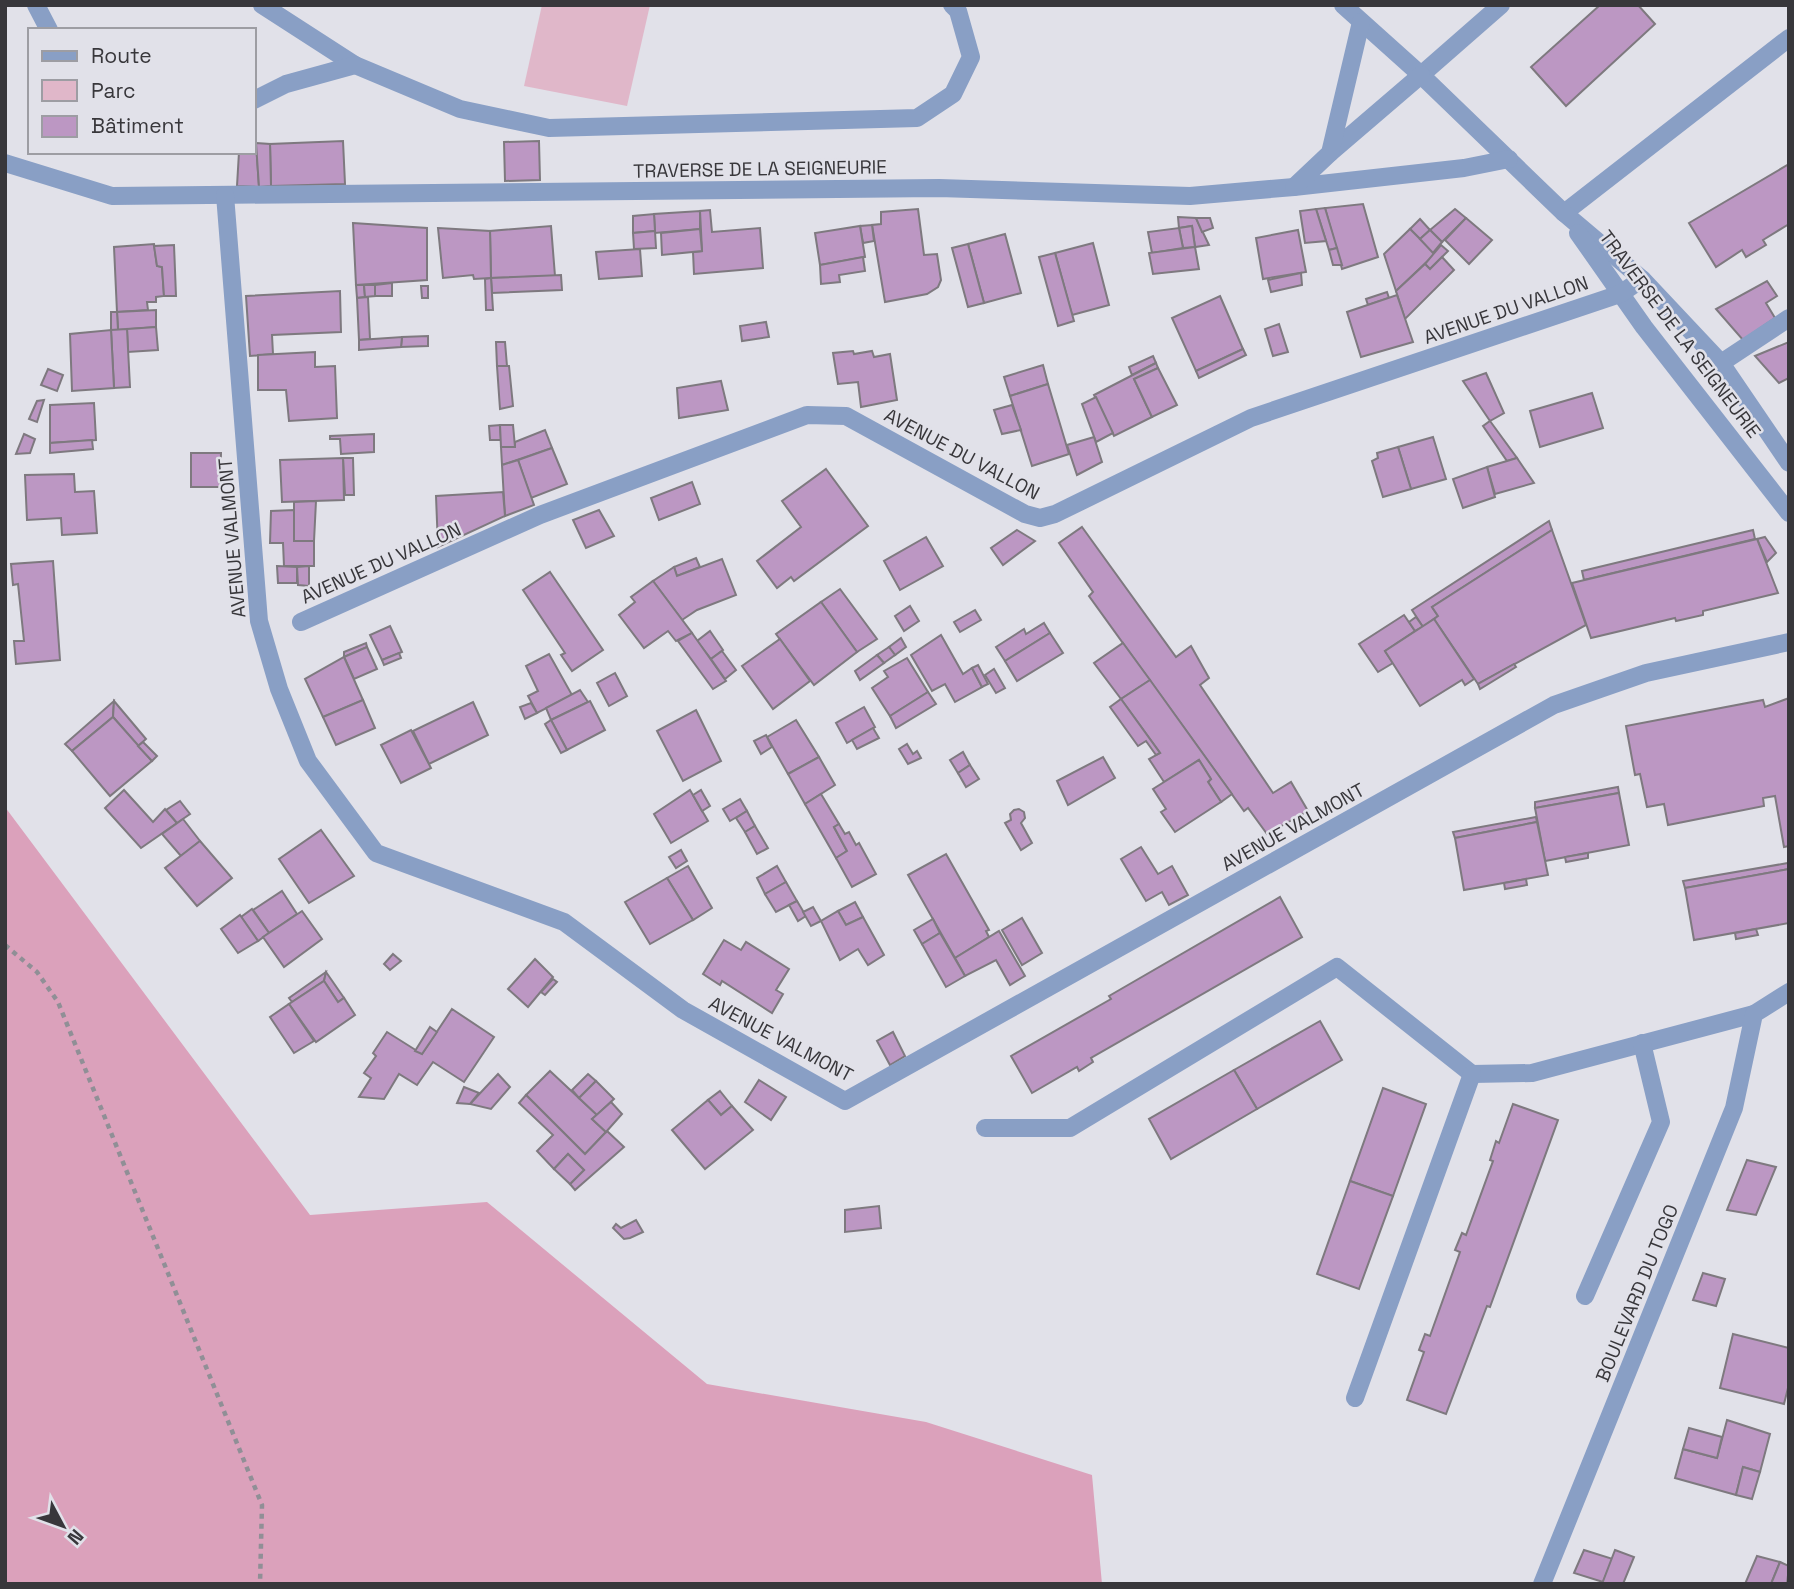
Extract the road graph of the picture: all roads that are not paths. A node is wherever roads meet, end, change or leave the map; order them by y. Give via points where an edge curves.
1 (36, 5) edge
2 (262, 5) edge
3 (952, 5) edge
4 (1343, 5) edge
5 (1501, 5) edge
6 (1361, 22) junction
7 (48, 28) edge
8 (1789, 38) edge
9 (355, 65) junction
10 (1421, 75) junction
11 (256, 99) edge
12 (1330, 153) junction
13 (1509, 159) junction
14 (5, 163) edge
15 (1294, 187) junction
16 (225, 195) junction
17 (1564, 213) junction
18 (1642, 279) junction
19 (1620, 294) junction
20 (1789, 318) edge
21 (1721, 363) junction
22 (1789, 463) edge
23 (1789, 513) edge
24 (301, 622) dead end
25 (1789, 642) edge
26 (1789, 992) edge
27 (1754, 1014) junction
28 (1642, 1043) junction
29 (1472, 1074) junction
30 (985, 1128) dead end
31 (1584, 1296) dead end
32 (1355, 1398) dead end
33 (1542, 1584) edge

1 - 7 street
2 - 9 street
3 - 9 street via 958,11 971,57 953,94 917,118 549,128 460,109
4 - 6 street, TRAVERSE DE LA SEIGNEURIE
5 - 10 street
6 - 10 street, TRAVERSE DE LA SEIGNEURIE
6 - 12 street
8 - 17 street
9 - 11 street via 286,83
10 - 12 street
10 - 13 street, TRAVERSE DE LA SEIGNEURIE
12 - 15 street
13 - 15 street, TRAVERSE DE LA SEIGNEURIE
13 - 17 street, TRAVERSE DE LA SEIGNEURIE
14 - 16 street, TRAVERSE DE LA SEIGNEURIE via 113,196
15 - 16 street, TRAVERSE DE LA SEIGNEURIE via 1190,196 939,188
16 - 25 street, AVENUE VALMONT via 259,621 279,689 308,761 376,853 564,922 683,1010 845,1101 1554,705 1646,673
17 - 18 street, TRAVERSE DE LA SEIGNEURIE
17 - 19 street, TRAVERSE DE LA SEIGNEURIE
18 - 19 street, AVENUE DU VALLON
18 - 21 street, TRAVERSE DE LA SEIGNEURIE
19 - 23 street, TRAVERSE DE LA SEIGNEURIE
19 - 24 street, AVENUE DU VALLON via 1251,418 1040,518 846,416 807,415 540,515
20 - 21 street
21 - 22 street, TRAVERSE DE LA SEIGNEURIE
26 - 27 street
27 - 28 street
27 - 33 street, BOULEVARD DU TOGO via 1734,1108
28 - 29 street via 1532,1073
28 - 31 street via 1661,1122
29 - 30 street via 1337,967 1070,1128
29 - 32 street

